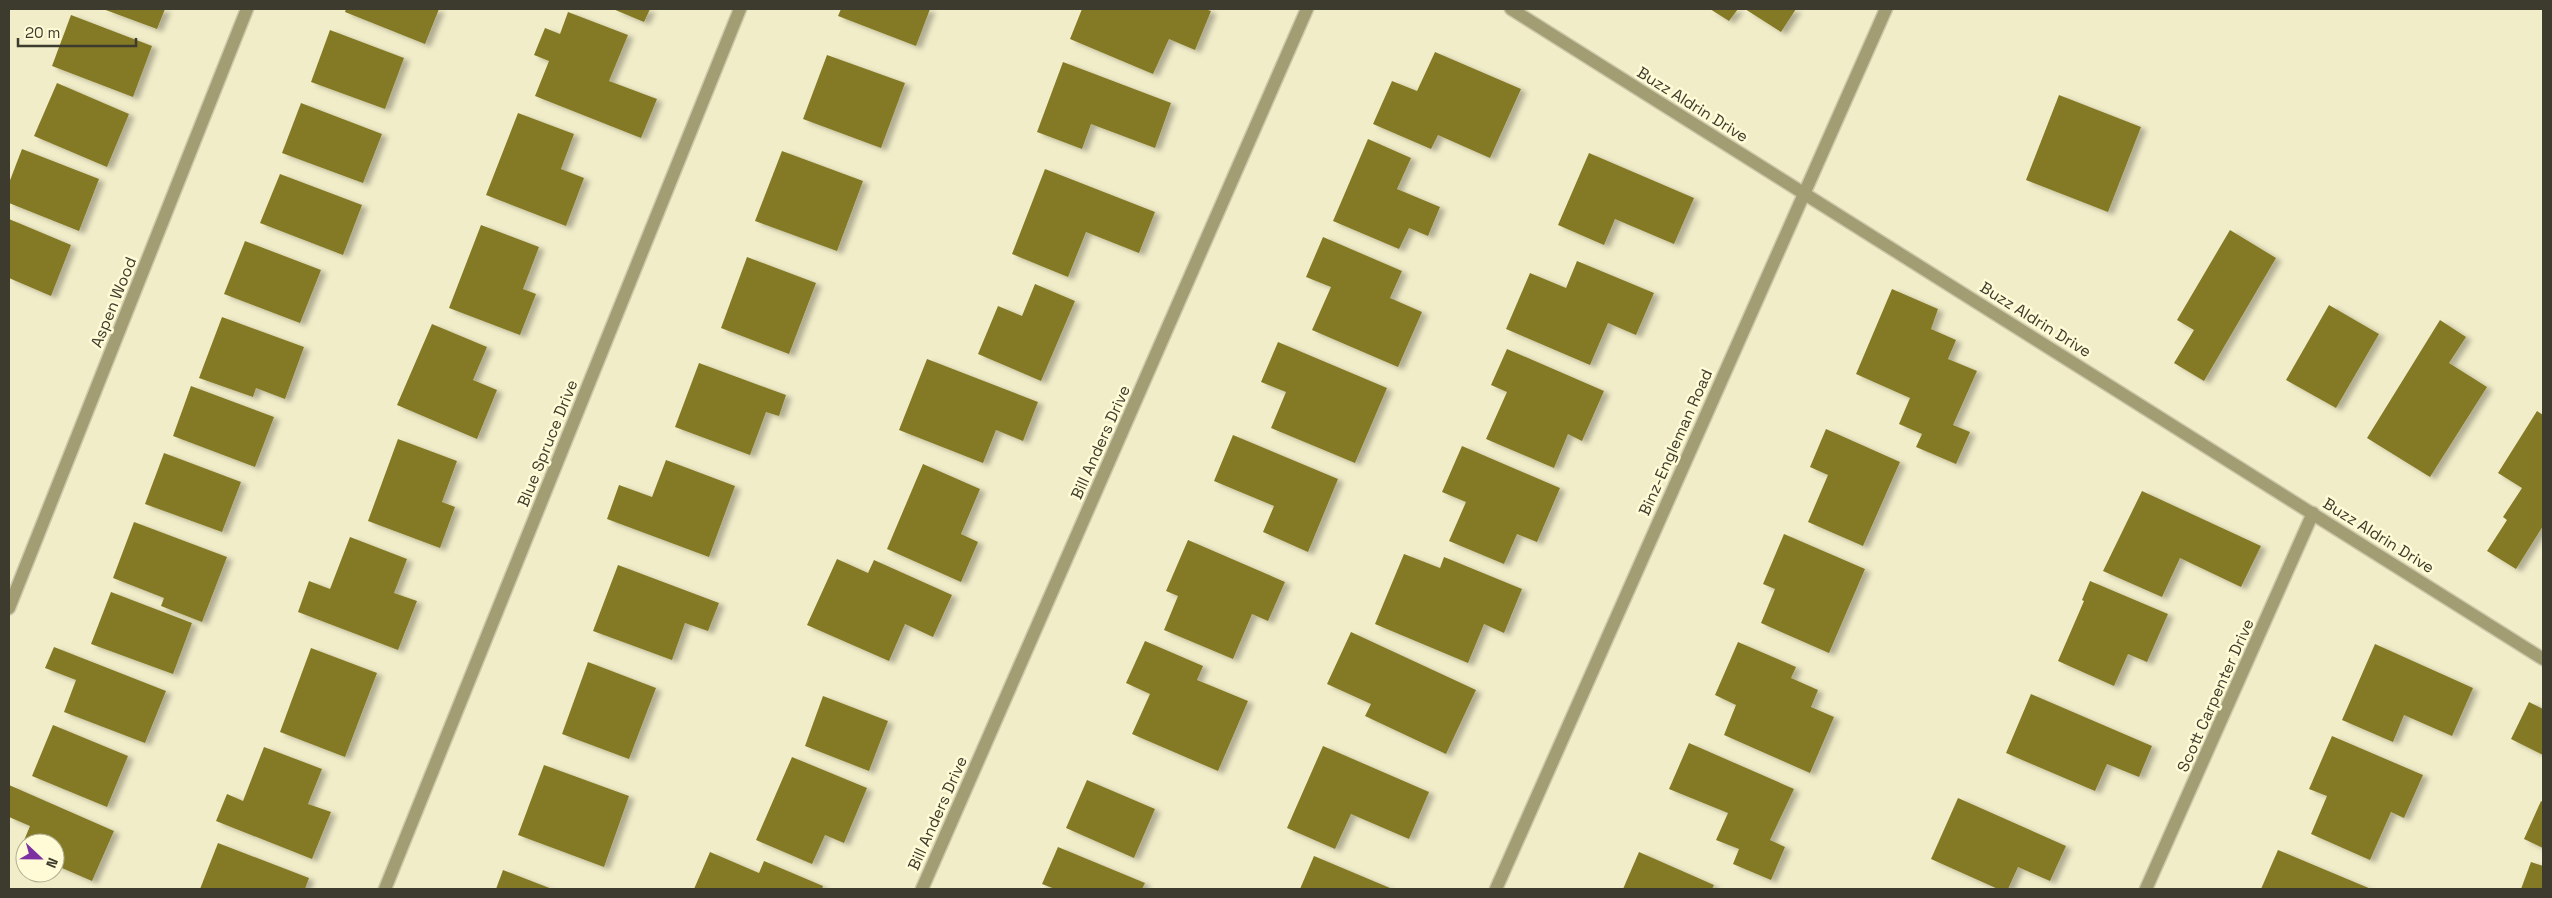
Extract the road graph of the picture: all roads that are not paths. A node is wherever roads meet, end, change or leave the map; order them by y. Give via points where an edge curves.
1 (248, 9) edge
2 (740, 9) edge
3 (1307, 9) edge
4 (1511, 9) edge
5 (1886, 9) edge
6 (1804, 192) junction
7 (2313, 513) junction
8 (9, 608) edge
9 (2543, 659) edge
10 (385, 889) edge
11 (922, 889) edge
12 (1496, 889) edge
13 (2146, 889) edge

1 - 8 street, Aspen Wood
2 - 10 street, Blue Spruce Drive
3 - 11 street, Bill Anders Drive
4 - 6 street, Buzz Aldrin Drive
5 - 6 street, Binz-Engleman Road
6 - 7 street, Buzz Aldrin Drive
6 - 12 street, Binz-Engleman Road
7 - 9 street, Buzz Aldrin Drive
7 - 13 street, Scott Carpenter Drive

